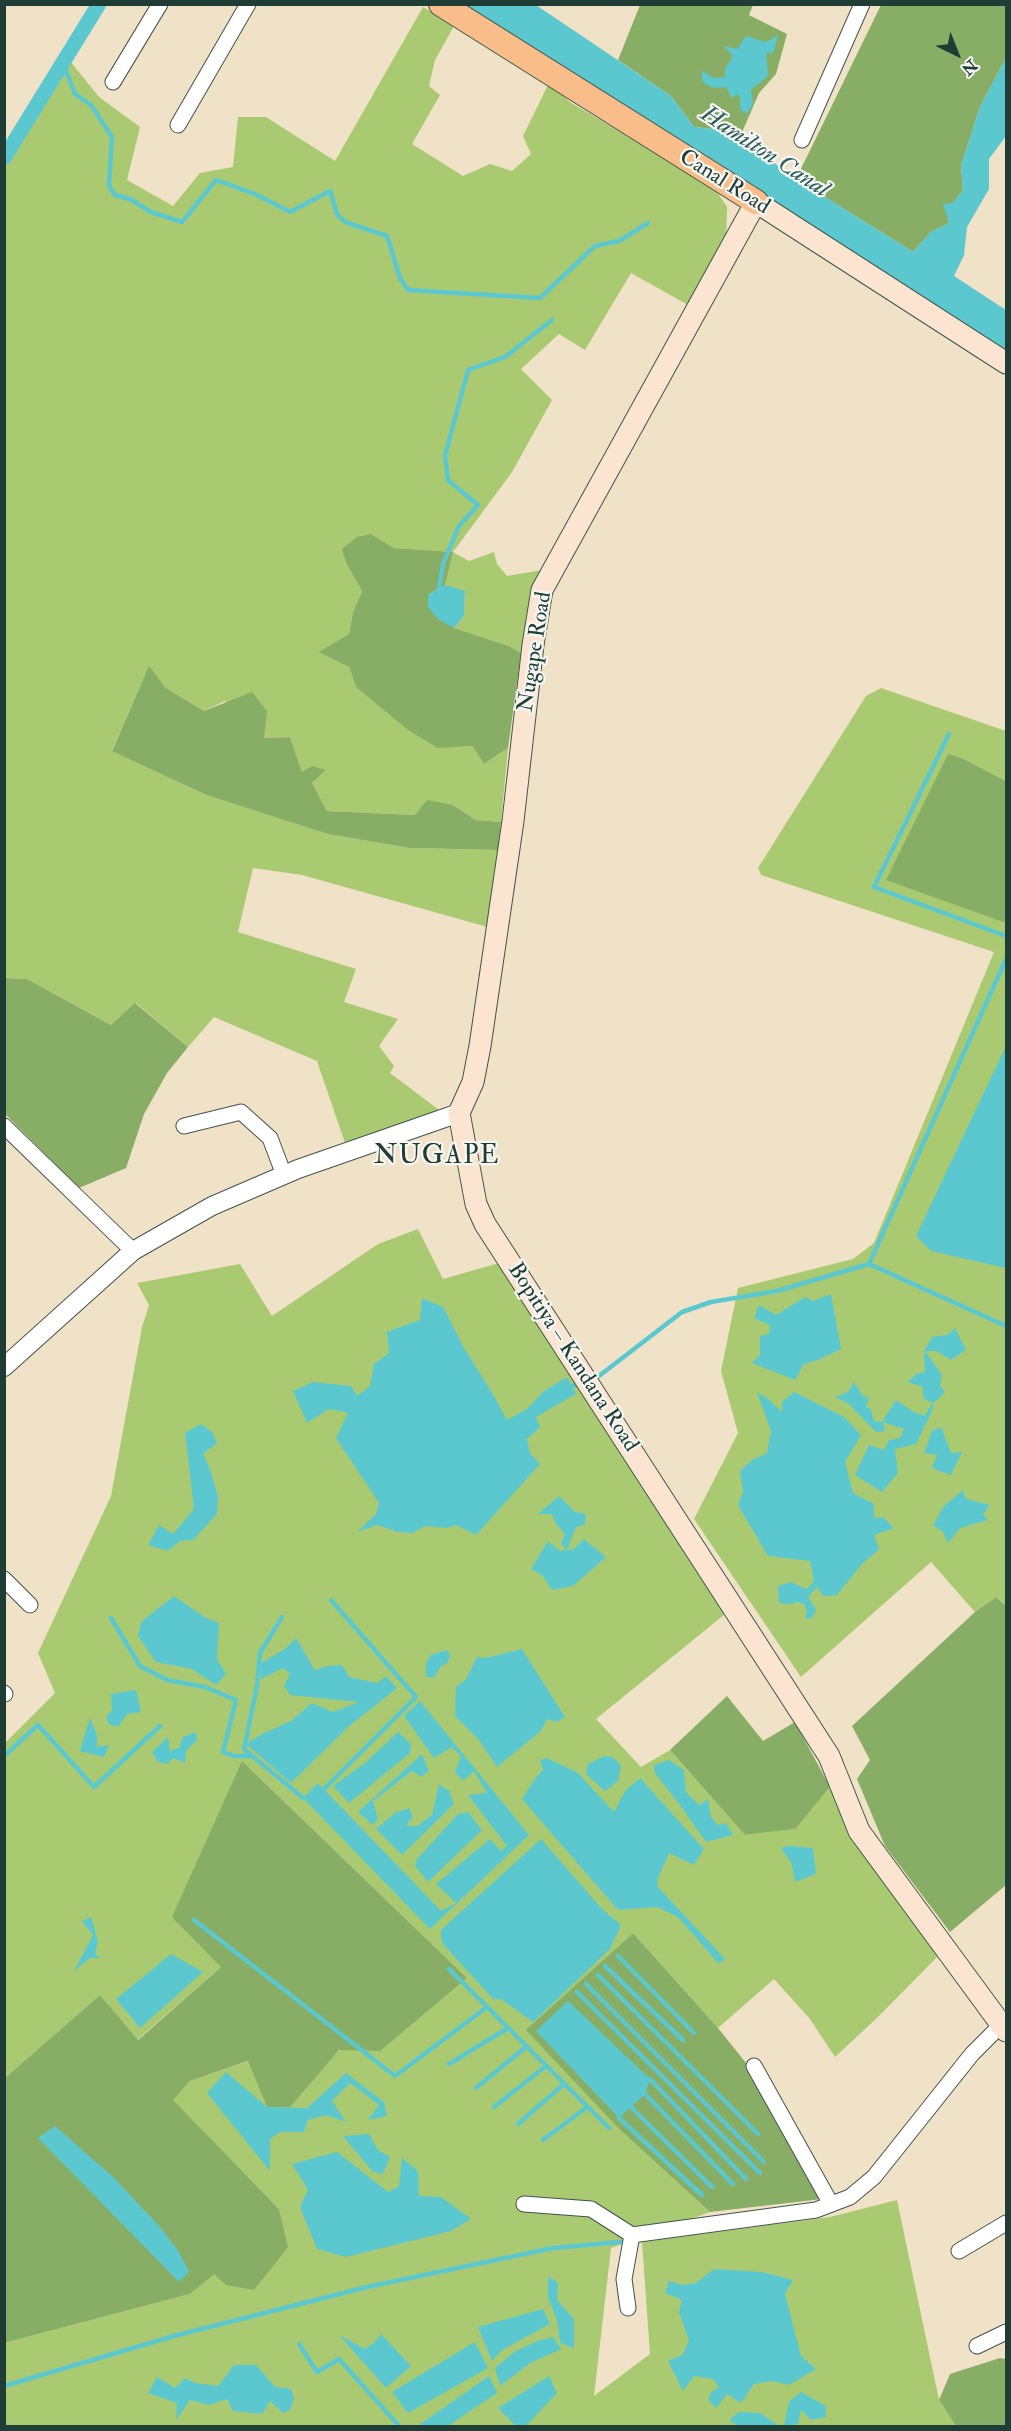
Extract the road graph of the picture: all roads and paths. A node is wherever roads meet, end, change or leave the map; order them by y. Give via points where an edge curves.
1 (160, 4) edge
2 (248, 4) edge
3 (441, 4) edge
4 (862, 4) edge
5 (113, 82) dead end
6 (178, 125) dead end
7 (802, 140) dead end
8 (756, 202) junction
9 (1006, 363) edge
10 (459, 1113) junction
11 (4, 1126) edge
12 (184, 1126) dead end
13 (284, 1175) junction
14 (133, 1251) junction
15 (4, 1367) edge
16 (4, 1579) edge
17 (30, 1605) dead end
18 (1004, 2028) edge
19 (754, 2066) dead end
20 (524, 2204) dead end
21 (831, 2204) junction
22 (1006, 2223) edge
23 (632, 2235) junction
24 (959, 2251) dead end
25 (628, 2308) dead end
26 (1006, 2332) edge
27 (977, 2346) dead end

1 - 5 street
2 - 6 street
3 - 8 main road, Canal Road
4 - 7 street
8 - 9 main road, Canal Road
8 - 10 main road, Nugape Road via 542,590 480,1046 473,1083
10 - 13 street
10 - 18 main road, Bopitiya – Kandana Road via 476,1204 485,1224 829,1756 859,1831
11 - 14 street
12 - 13 street via 241,1112 270,1138
13 - 14 street via 212,1206
14 - 15 street
16 - 17 street
18 - 21 street via 972,2054 874,2177 850,2197
19 - 21 street
20 - 23 street via 591,2209
21 - 23 street via 816,2210
22 - 24 street
23 - 25 street via 624,2279
26 - 27 street

